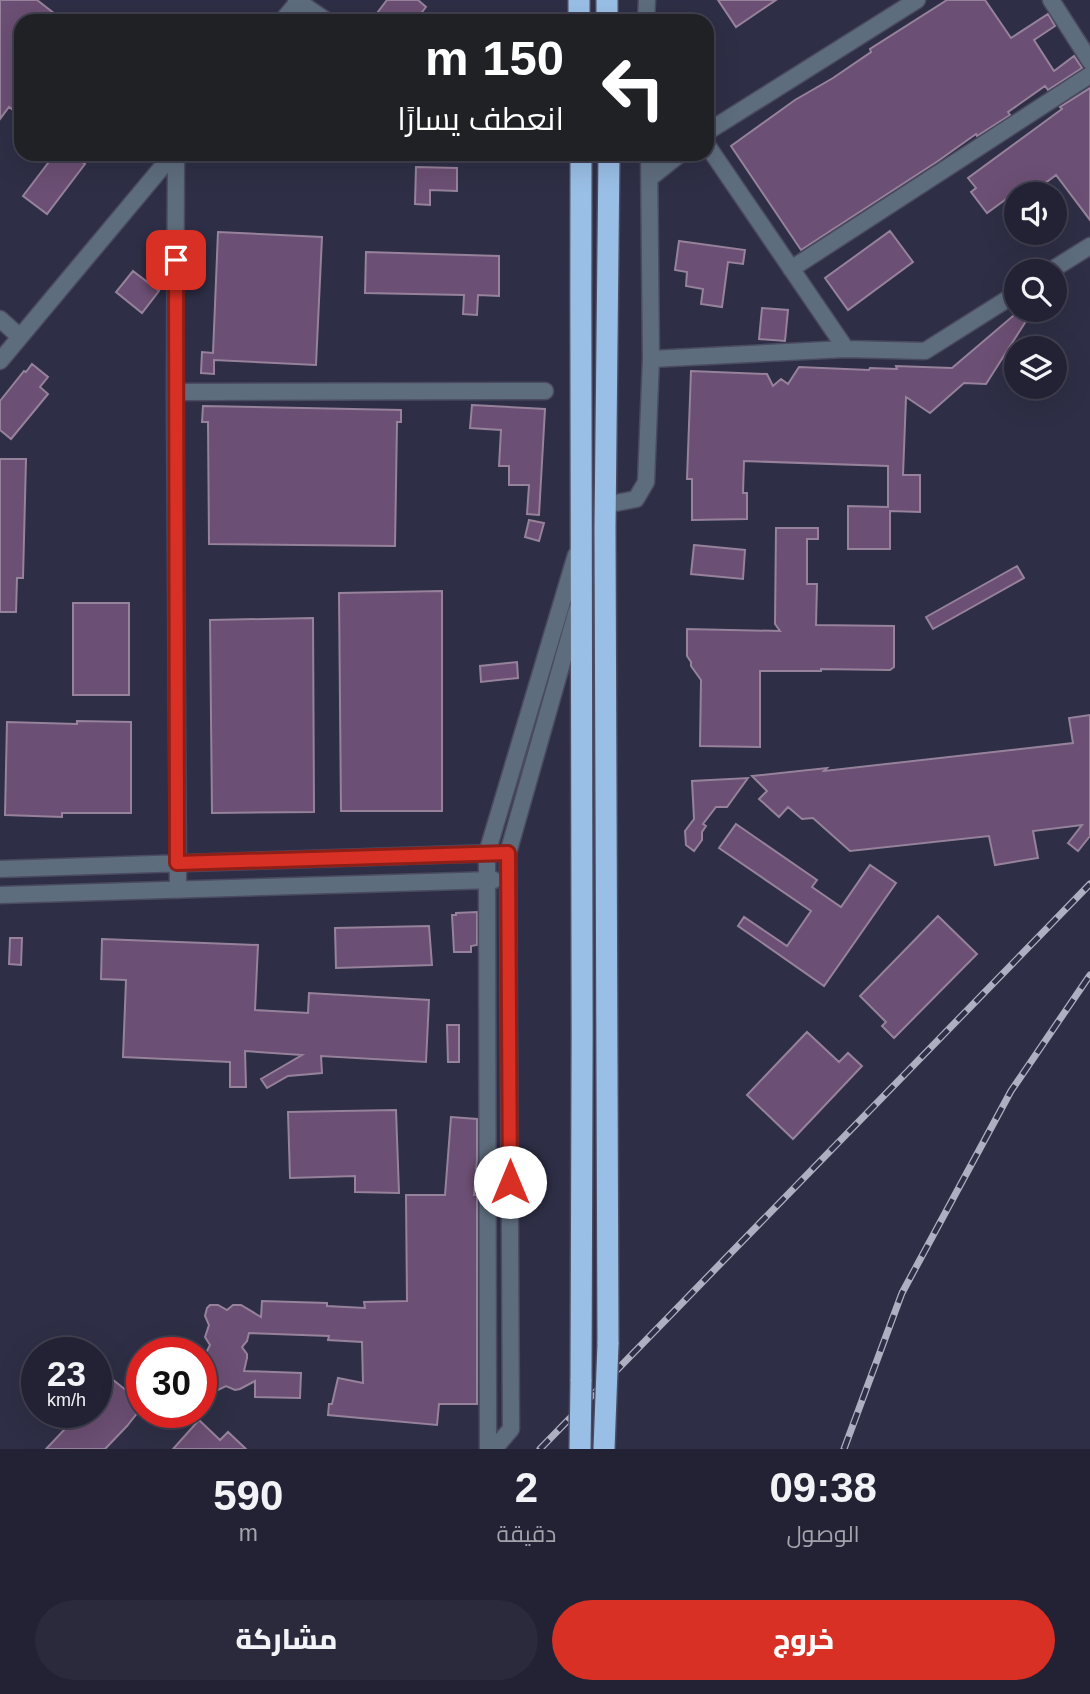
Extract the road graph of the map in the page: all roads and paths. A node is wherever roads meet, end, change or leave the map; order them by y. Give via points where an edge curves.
1 (917, 0) edge
2 (1051, 0) edge
3 (297, 1) edge
4 (316, 14) edge
5 (1090, 61) edge
6 (1090, 75) edge
7 (714, 128) edge
8 (714, 155) edge
9 (168, 161) edge
10 (174, 161) edge
11 (580, 161) edge
12 (609, 161) edge
13 (649, 161) edge
14 (671, 161) edge
15 (650, 178) junction
16 (1090, 246) edge
17 (1067, 260) edge
18 (791, 269) junction
19 (1004, 301) edge
20 (0, 319) edge
21 (20, 337) junction
22 (846, 349) junction
23 (651, 359) junction
24 (0, 361) edge
25 (545, 391) dead end
26 (175, 392) junction
27 (605, 505) junction
28 (580, 543) junction
29 (580, 596) junction
30 (487, 853) junction
31 (508, 853) junction
32 (177, 863) junction
33 (0, 869) edge
34 (508, 880) junction
35 (486, 881) junction
36 (178, 890) junction
37 (0, 895) edge
38 (491, 1449) edge
39 (580, 1449) edge
40 (604, 1449) edge

1 - 7 street
2 - 5 street
3 - 4 street
6 - 18 street
8 - 18 street
9 - 21 street
10 - 26 street
11 - 28 highway
12 - 27 highway
13 - 15 street
14 - 15 street
15 - 23 street
16 - 17 street
18 - 22 street
19 - 22 street via 925,351
20 - 21 street
21 - 24 street
22 - 23 street
23 - 27 street via 646,482 636,499
25 - 26 street
26 - 32 street
27 - 40 highway, bridge via 608,1344
28 - 29 highway
28 - 30 street
29 - 31 street
29 - 39 highway, bridge
30 - 31 street
30 - 32 street
30 - 35 street
31 - 34 street
32 - 33 street
32 - 36 street
34 - 35 street
34 - 38 street via 511,1429
35 - 36 street
35 - 38 street
36 - 37 street

